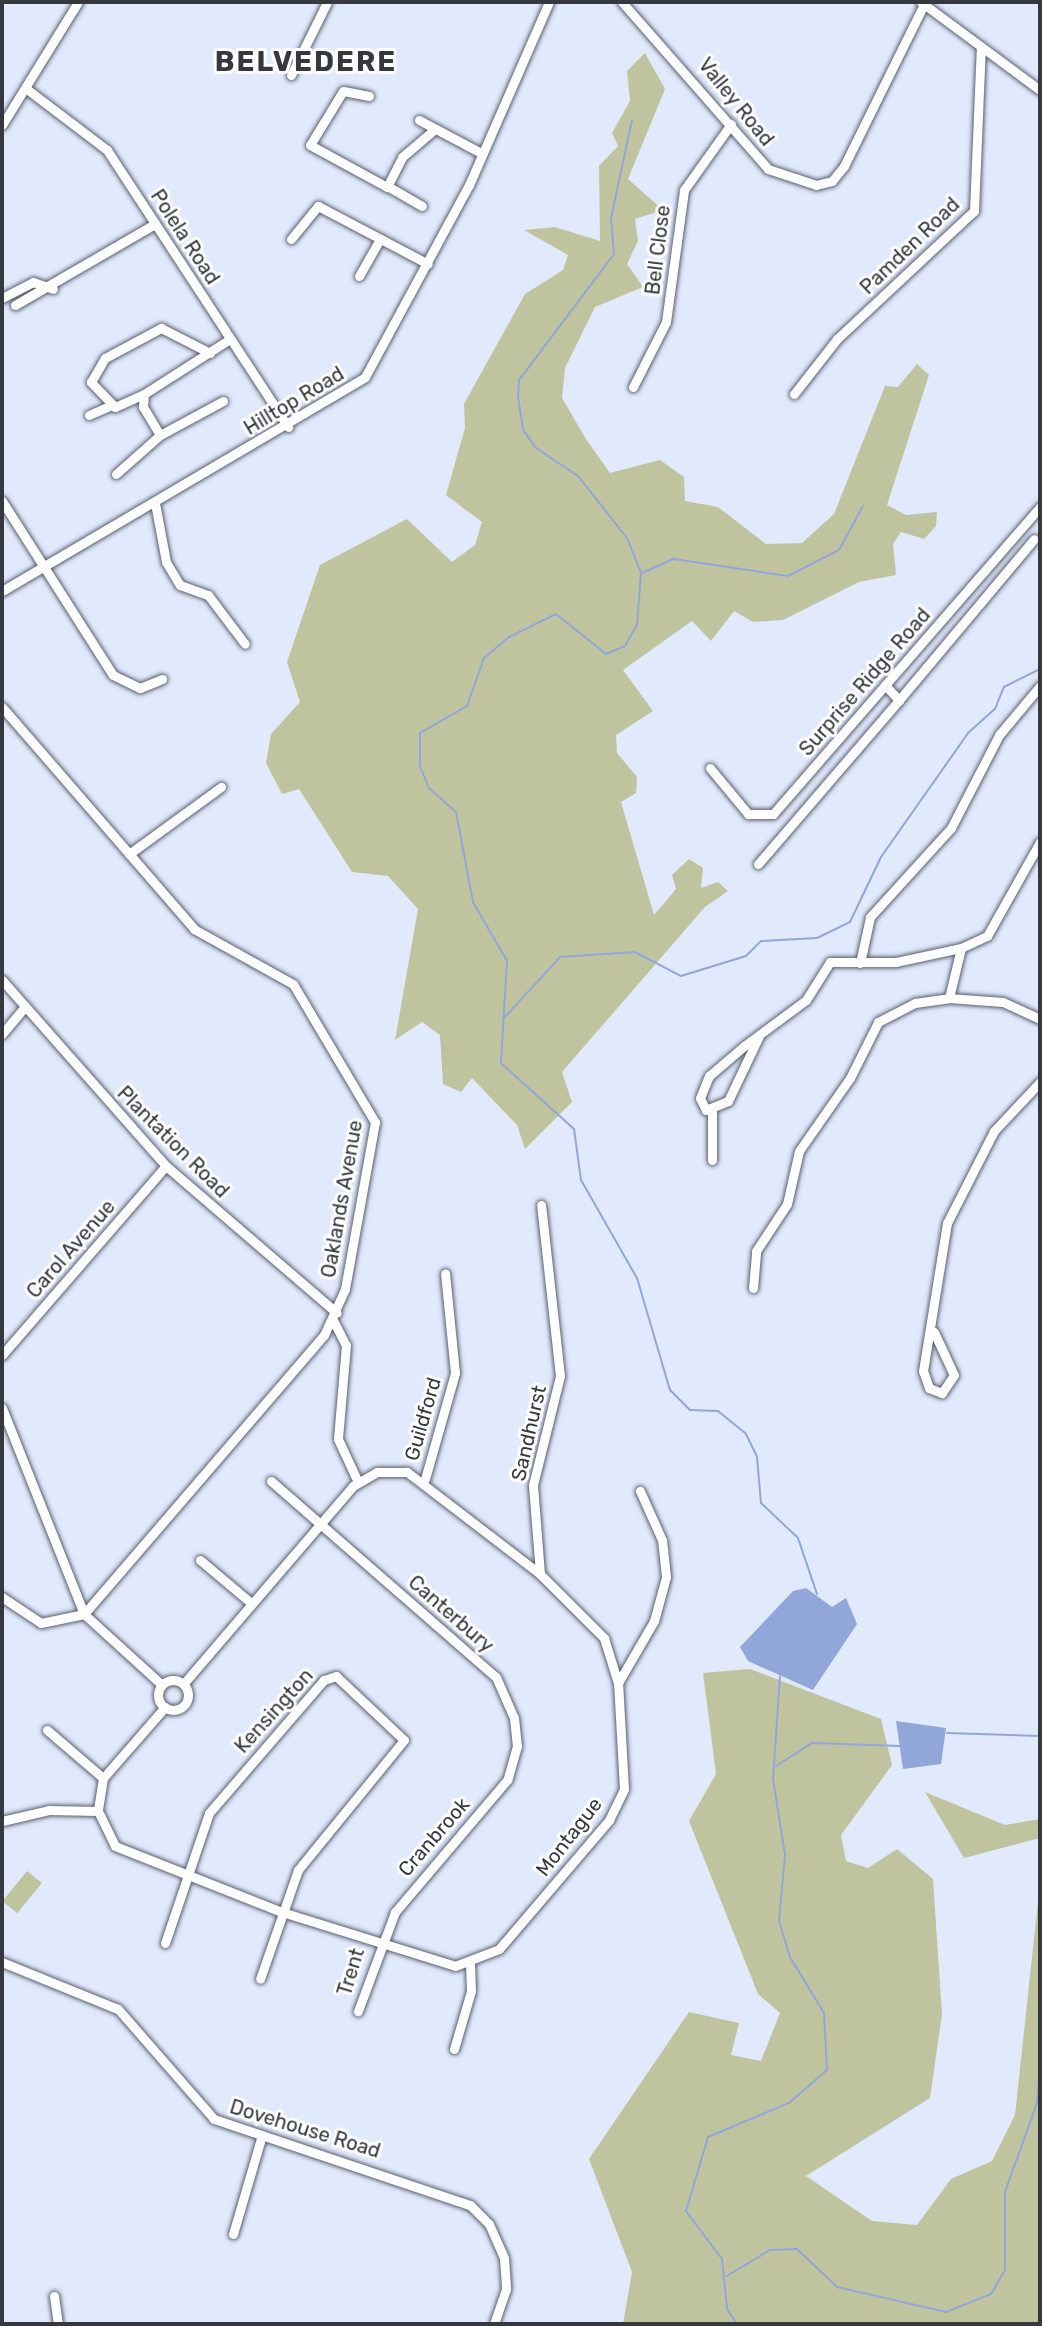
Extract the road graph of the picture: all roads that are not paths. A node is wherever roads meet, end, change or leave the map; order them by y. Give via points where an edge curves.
1 (78, 2) edge
2 (327, 2) edge
3 (549, 2) edge
4 (622, 2) edge
5 (923, 3) edge
6 (981, 47) junction
7 (291, 75) dead end
8 (28, 90) junction
9 (1040, 90) edge
10 (369, 96) dead end
11 (419, 120) dead end
12 (731, 124) junction
13 (2, 125) edge
14 (435, 129) junction
15 (483, 154) junction
16 (389, 187) junction
17 (422, 206) dead end
18 (155, 224) junction
19 (291, 239) dead end
20 (380, 239) junction
21 (428, 264) junction
22 (359, 276) dead end
23 (53, 289) junction
24 (2, 298) edge
25 (15, 305) dead end
26 (230, 339) junction
27 (210, 353) junction
28 (633, 387) dead end
29 (144, 394) junction
30 (794, 394) dead end
31 (223, 401) dead end
32 (109, 406) junction
33 (89, 415) dead end
34 (288, 427) junction
35 (160, 435) junction
36 (116, 474) dead end
37 (2, 501) edge
38 (155, 503) junction
39 (1040, 507) edge
40 (1034, 539) dead end
41 (45, 567) junction
42 (2, 591) edge
43 (245, 644) dead end
44 (162, 679) dead end
45 (885, 685) junction
46 (1040, 686) edge
47 (899, 700) junction
48 (2, 707) edge
49 (710, 768) dead end
50 (221, 787) dead end
51 (1040, 842) edge
52 (129, 854) junction
53 (758, 864) dead end
54 (961, 948) junction
55 (860, 963) junction
56 (2, 980) edge
57 (949, 998) junction
58 (22, 1010) junction
59 (1040, 1019) edge
60 (2, 1034) edge
61 (759, 1036) junction
62 (1040, 1082) edge
63 (712, 1111) junction
64 (712, 1160) dead end
65 (166, 1166) junction
66 (541, 1205) dead end
67 (445, 1273) dead end
68 (753, 1288) dead end
69 (335, 1316) junction
70 (934, 1332) junction
71 (2, 1355) edge
72 (2, 1408) edge
73 (425, 1479) junction
74 (271, 1481) dead end
75 (358, 1482) junction
76 (640, 1491) dead end
77 (320, 1525) junction
78 (200, 1560) dead end
79 (540, 1574) junction
80 (2, 1597) edge
81 (251, 1603) junction
82 (84, 1614) junction
83 (618, 1683) junction
84 (183, 1684) junction
85 (162, 1685) junction
86 (165, 1707) junction
87 (47, 1730) dead end
88 (516, 1755) joint
89 (103, 1778) junction
90 (98, 1811) junction
91 (2, 1821) edge
92 (185, 1876) junction
93 (282, 1912) junction
94 (165, 1943) dead end
95 (378, 1943) junction
96 (2, 1962) edge
97 (470, 1965) junction
98 (260, 1979) dead end
99 (358, 2011) dead end
100 (454, 2049) dead end
101 (262, 2135) junction
102 (233, 2234) dead end
103 (54, 2296) dead end
104 (58, 2324) edge
105 (494, 2324) edge

1 - 8 street
2 - 7 street
3 - 15 street, Hilltop Road
4 - 12 street, Valley Road
5 - 6 street
5 - 12 street, Valley Road via 832,181 810,184 774,174
6 - 9 street
6 - 30 street, Pamden Road via 974,211 837,339
8 - 13 street
8 - 18 street, Polela Road via 94,134
10 - 16 street via 343,91 310,145
11 - 14 street
12 - 28 street, Bell Close via 684,190 666,322
14 - 15 street
14 - 16 street via 402,157
15 - 21 street, Hilltop Road
16 - 17 street
18 - 23 street
18 - 26 street, Polela Road
19 - 20 street via 318,206
20 - 21 street
20 - 22 street
21 - 34 street, Hilltop Road via 365,377
23 - 24 street via 33,282
23 - 25 street
26 - 27 street
26 - 34 street, Polela Road
27 - 29 street
27 - 32 street via 170,329 132,340 100,362 91,382
29 - 32 street
29 - 35 street via 145,418
31 - 35 street
32 - 33 street
34 - 38 street, Hilltop Road
35 - 36 street
37 - 41 street
38 - 41 street, Hilltop Road
38 - 43 street via 166,562 180,585 208,595
39 - 45 street, Surprise Ridge Road
40 - 47 street
41 - 42 street, Hilltop Road
41 - 44 street via 113,675 140,688
45 - 47 street
45 - 49 street, Surprise Ridge Road via 773,814 748,814
46 - 55 street via 999,735 951,828 870,917
47 - 53 street
48 - 52 street, Oaklands Avenue
50 - 52 street
51 - 54 street via 984,939
52 - 69 street, Oaklands Avenue via 201,936 293,984 372,1106 375,1130
54 - 55 street
54 - 57 street
55 - 61 street via 830,962 806,1000
56 - 58 street, Plantation Road
57 - 59 street via 1003,1002
57 - 68 street via 915,1003 876,1024 850,1078 799,1151 787,1204 756,1251
58 - 60 street
58 - 65 street, Plantation Road
61 - 63 street via 734,1091
61 - 63 street via 705,1081 700,1102
62 - 70 street via 1006,1113 964,1182 943,1237
63 - 64 street
65 - 69 street, Plantation Road
65 - 71 street, Carol Avenue
66 - 79 street, Sandhurst via 560,1376 533,1485
67 - 73 street, Guildford via 455,1373
69 - 75 street via 346,1345 338,1439
69 - 82 street, Oaklands Avenue
70 - 70 street via 954,1375 942,1393 929,1388 923,1371
72 - 82 street
73 - 75 street via 395,1470
73 - 79 street, Montague
74 - 77 street, Canterbury
75 - 77 street
76 - 83 street via 662,1540 666,1577 654,1621
77 - 81 street
77 - 88 street, Canterbury via 500,1682 512,1708
78 - 81 street
79 - 83 street, Montague via 604,1638
80 - 82 street via 41,1623
81 - 84 street
82 - 85 street
83 - 97 street, Montague via 626,1772 614,1812 499,1949
84 - 85 street
84 - 86 street via 183,1705
85 - 86 street
86 - 89 street
87 - 89 street
88 - 95 street, Cranbrook via 505,1783 402,1902
89 - 90 street
90 - 91 street via 49,1810
90 - 92 street via 121,1851
92 - 93 street
92 - 93 street, Kensington via 209,1813 324,1680 336,1676 404,1740 308,1856
92 - 94 street
93 - 95 street
93 - 98 street
95 - 97 street
95 - 99 street, Trent
96 - 101 street, Dovehouse Road via 113,2006 211,2117
97 - 100 street via 471,1991
101 - 102 street
101 - 105 street, Dovehouse Road via 470,2205 494,2232 504,2258 506,2289
103 - 104 street

